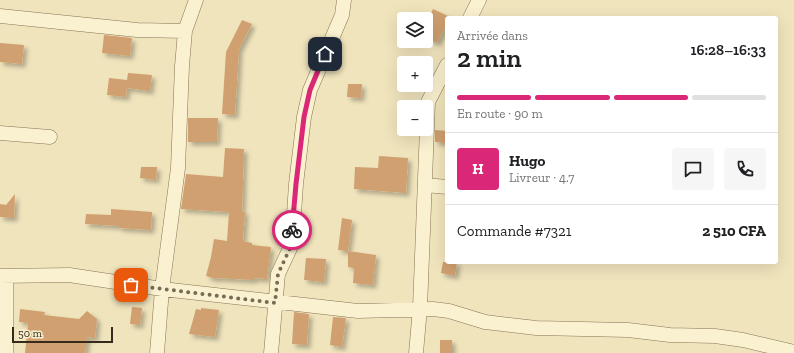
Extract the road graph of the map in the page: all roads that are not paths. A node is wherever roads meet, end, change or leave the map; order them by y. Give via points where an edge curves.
1 (196, 0) edge
2 (344, 0) edge
3 (480, 0) edge
4 (0, 16) edge
5 (471, 16) edge
6 (185, 31) junction
7 (445, 69) edge
8 (0, 133) edge
9 (50, 136) dead end
10 (425, 185) junction
11 (445, 187) edge
12 (3, 276) edge
13 (162, 289) junction
14 (275, 303) junction
15 (420, 308) junction
16 (794, 352) edge
17 (6, 353) edge
18 (156, 353) edge
19 (271, 353) edge
20 (416, 353) edge

1 - 6 street
2 - 14 street via 342,15 310,90 297,168 292,244 278,274
3 - 5 street
4 - 6 street via 130,29
6 - 13 street via 178,168
7 - 10 street via 428,102
8 - 9 street
10 - 11 street
10 - 15 street
12 - 13 street via 69,275
12 - 17 street
13 - 14 street
13 - 18 street
14 - 15 street via 358,311
14 - 19 street
15 - 16 street via 449,311 484,322 536,328 628,330 670,335 716,336
15 - 20 street

